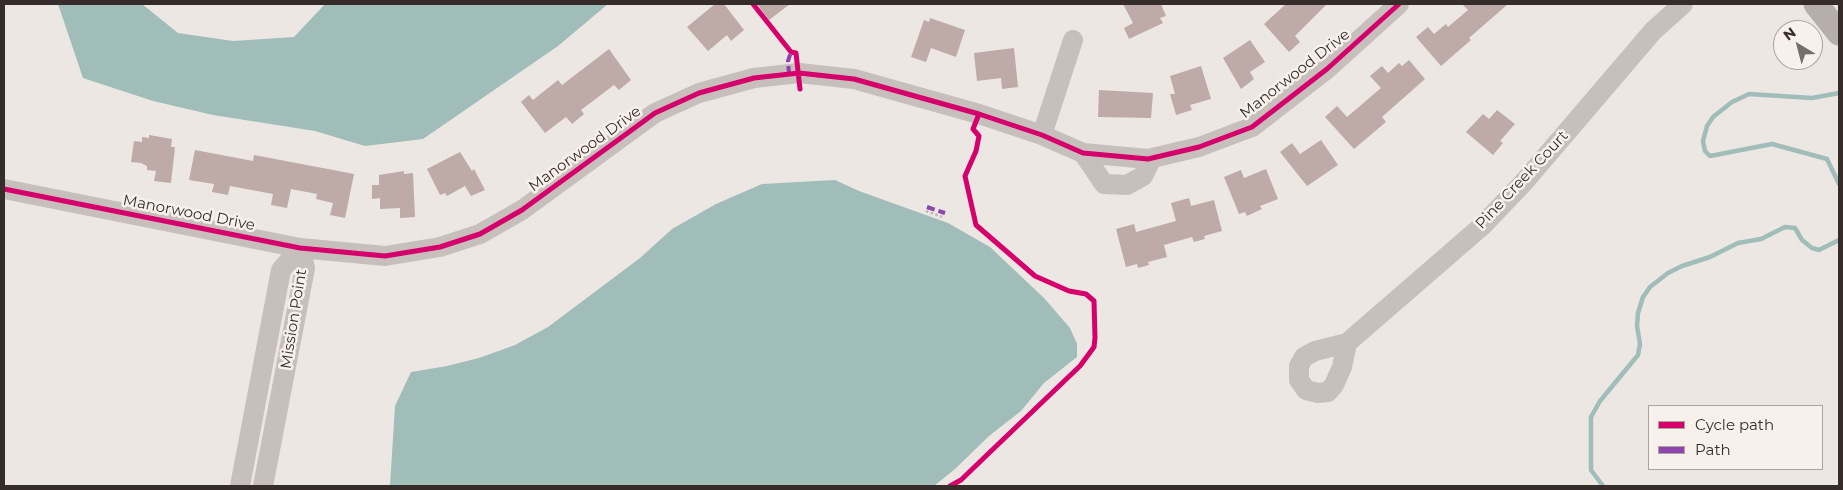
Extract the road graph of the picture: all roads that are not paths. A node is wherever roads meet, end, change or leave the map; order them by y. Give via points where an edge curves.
1 (1399, 4) edge
2 (1683, 4) edge
3 (1816, 4) edge
4 (1839, 33) edge
5 (1073, 40) dead end
6 (1042, 135) junction
7 (1083, 153) junction
8 (1152, 158) junction
9 (4, 189) edge
10 (300, 248) junction
11 (1347, 343) dead end
12 (240, 486) edge
13 (263, 486) edge

1 - 8 street, Manorwood Drive via 1327,69 1252,127 1199,147
2 - 11 street, Pine Creek Court via 1653,31 1496,212
3 - 4 main road
5 - 6 street
6 - 7 street, Manorwood Drive
6 - 10 street, Manorwood Drive via 854,79 799,74 754,78 699,93 655,113 522,210 480,234 440,247 385,256
7 - 8 street, Manorwood Drive
7 - 8 street via 1104,184 1127,185 1143,176
9 - 10 street, Manorwood Drive
10 - 12 street, Mission Point via 281,270
10 - 13 street, Mission Point via 305,268

